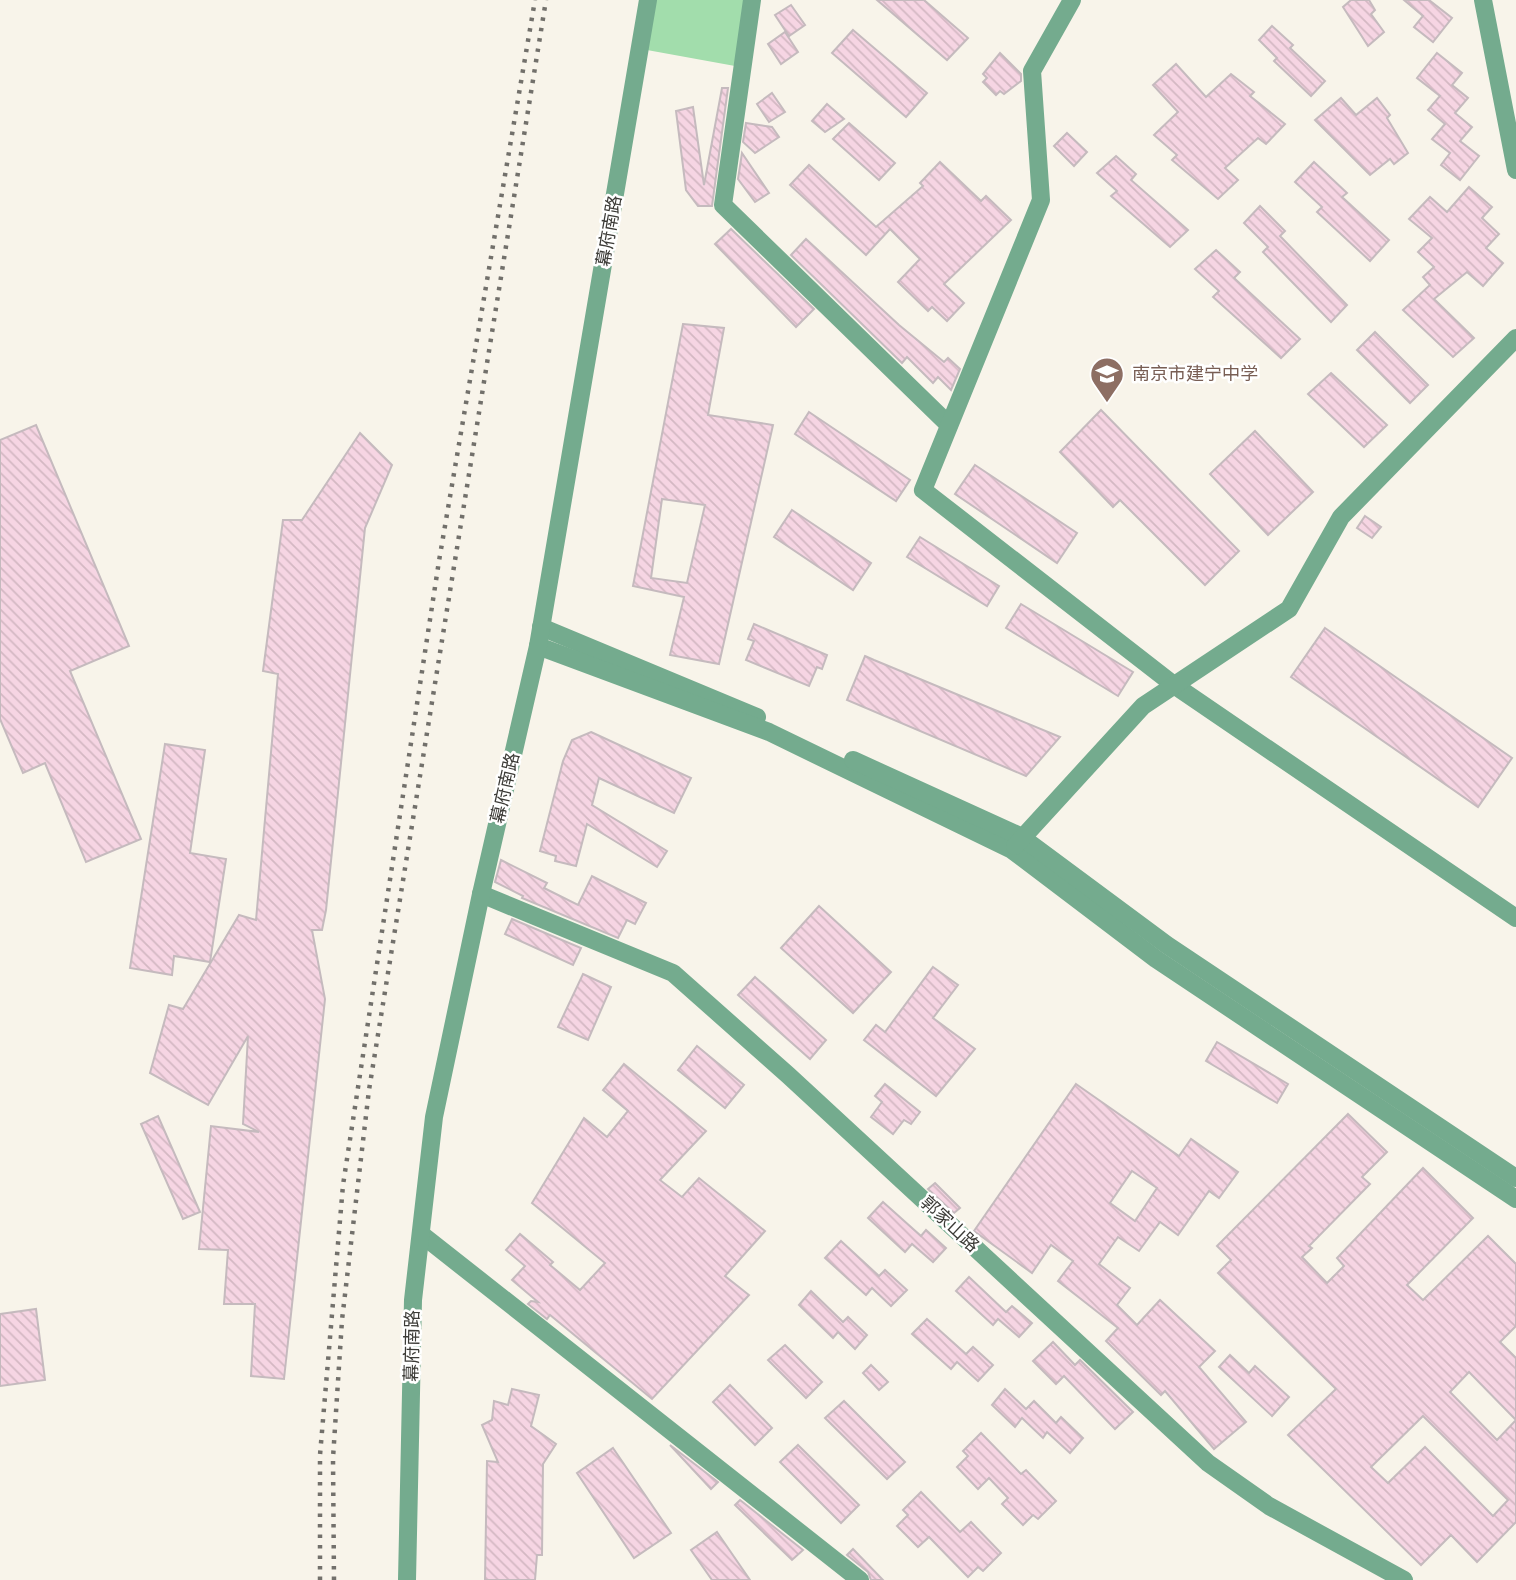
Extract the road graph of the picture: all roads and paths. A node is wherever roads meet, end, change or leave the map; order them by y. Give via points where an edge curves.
1 (649, 0) edge
2 (752, 0) edge
3 (1072, 0) edge
4 (1483, 0) edge
5 (1516, 170) edge
6 (1516, 339) edge
7 (949, 425) junction
8 (541, 627) junction
9 (538, 646) junction
10 (1174, 685) junction
11 (1012, 850) junction
12 (481, 894) junction
13 (1516, 918) edge
14 (1516, 1178) edge
15 (1516, 1199) edge
16 (421, 1234) junction
17 (407, 1580) edge
18 (860, 1580) edge
19 (1404, 1580) edge

1 - 8 street, 幕府南路
2 - 7 street via 723,205
3 - 7 street via 1032,71 1041,200
4 - 5 street
6 - 10 street via 1341,517 1289,609
7 - 10 street via 923,490
8 - 9 street, 幕府南路
8 - 14 street via 716,698 1020,836 1167,945
9 - 11 street via 769,732
9 - 12 street, 幕府南路
10 - 11 street via 1143,706
10 - 13 street
11 - 15 street via 1156,959
12 - 16 street, 幕府南路 via 434,1117
12 - 19 street, 郭家山路 via 673,973 1208,1463 1269,1506
16 - 17 street, 幕府南路 via 413,1300
16 - 18 street

